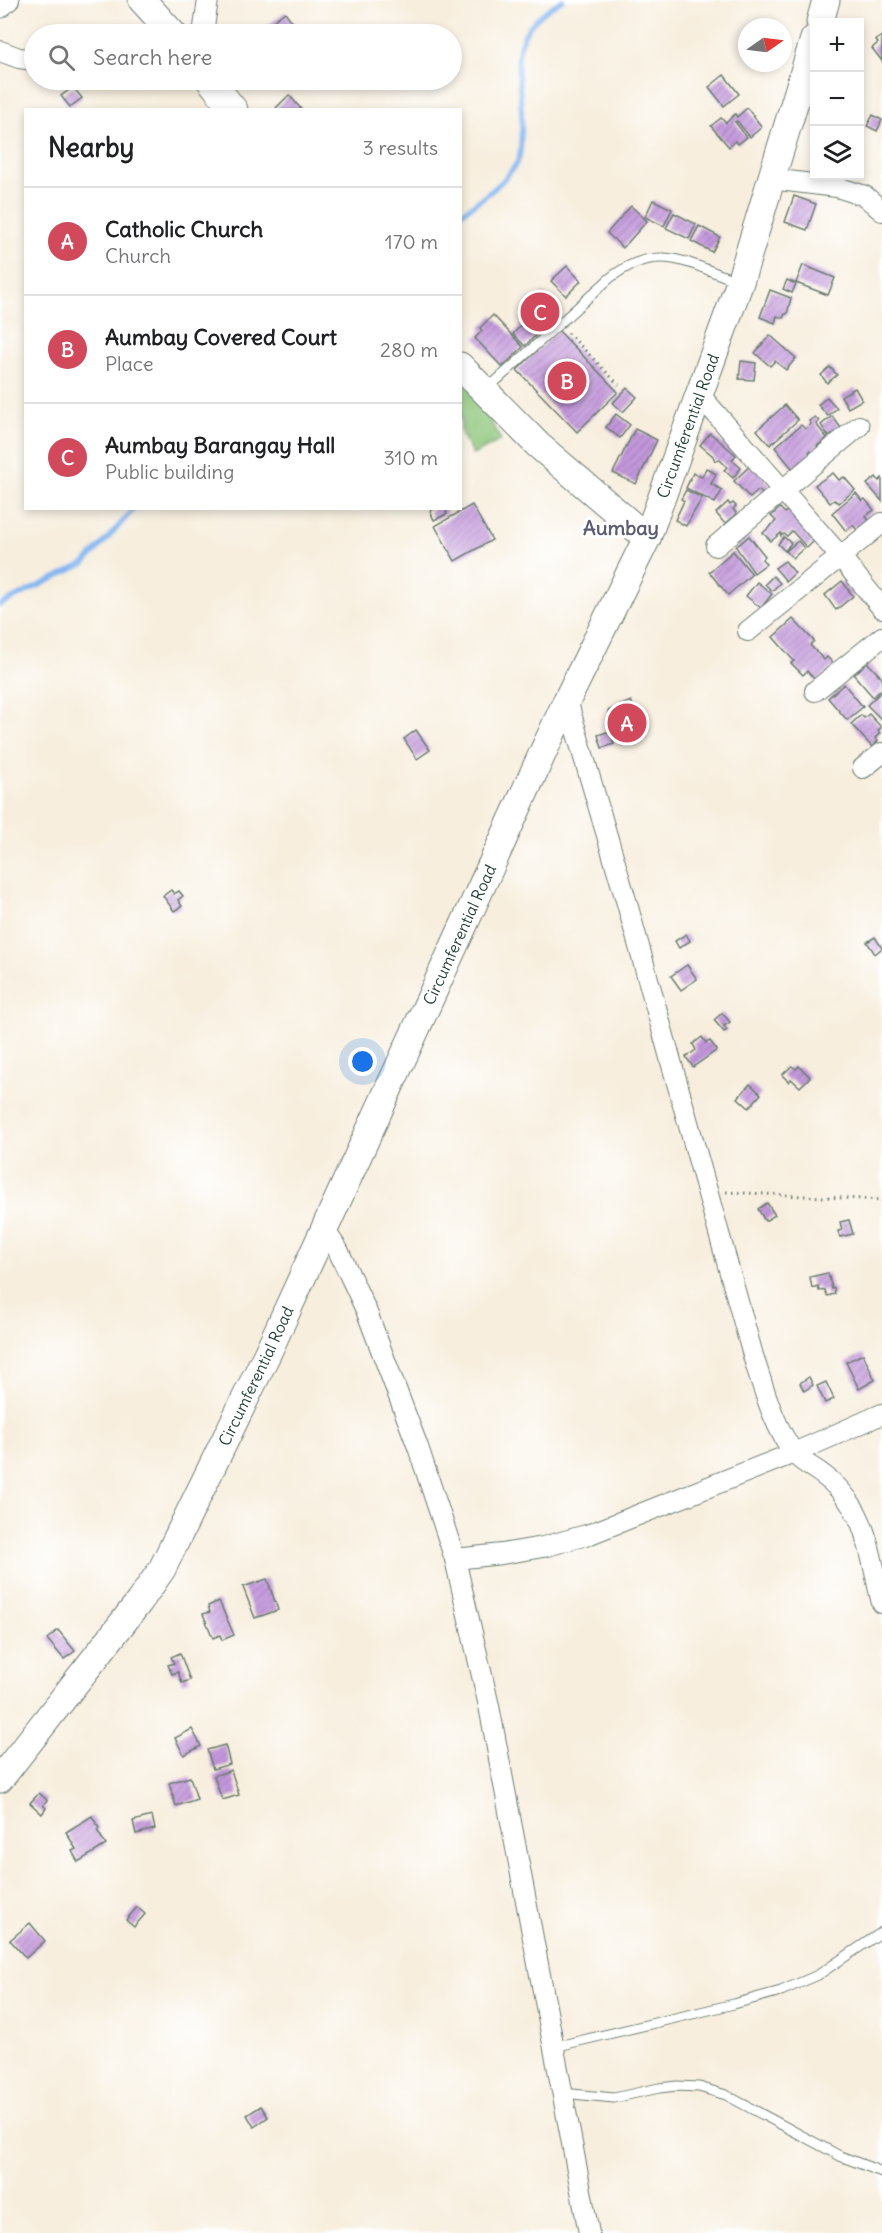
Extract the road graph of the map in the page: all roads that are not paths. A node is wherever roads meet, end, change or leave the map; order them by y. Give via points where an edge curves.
1 (9, 0) edge
2 (142, 0) edge
3 (208, 0) edge
4 (826, 0) edge
5 (0, 8) edge
6 (821, 18) edge
7 (163, 24) edge
8 (204, 24) edge
9 (0, 51) edge
10 (810, 52) edge
11 (24, 59) edge
12 (218, 90) edge
13 (232, 108) edge
14 (771, 179) junction
15 (882, 212) edge
16 (740, 282) junction
17 (462, 368) edge
18 (485, 391) junction
19 (699, 393) junction
20 (860, 426) dead end
21 (784, 490) junction
22 (882, 523) edge
23 (647, 538) junction
24 (716, 546) dead end
25 (840, 556) junction
26 (882, 608) edge
27 (748, 632) dead end
28 (882, 637) edge
29 (815, 691) dead end
30 (567, 700) junction
31 (882, 753) edge
32 (863, 768) dead end
33 (324, 1229) junction
34 (882, 1414) edge
35 (794, 1453) junction
36 (455, 1559) junction
37 (882, 1602) edge
38 (0, 1779) edge
39 (882, 1932) edge
40 (554, 2046) junction
41 (562, 2093) junction
42 (882, 2172) edge
43 (589, 2233) edge

1 - 5 street
2 - 7 main road
3 - 8 street
4 - 6 main road
9 - 11 street
10 - 14 main road, Circumferential Road
12 - 13 main road
14 - 15 street via 837,187 865,196
14 - 16 main road, Circumferential Road
16 - 18 lane via 681,261 650,257 624,267
16 - 19 main road, Circumferential Road
17 - 18 main road
18 - 23 main road via 546,453
19 - 21 street
19 - 23 main road, Circumferential Road
20 - 21 street
21 - 24 street
21 - 25 street
22 - 25 street
23 - 30 main road, Circumferential Road
25 - 26 street
25 - 27 street
28 - 29 street
30 - 33 main road, Circumferential Road
30 - 35 street via 754,1359 781,1431
31 - 32 street
33 - 36 street via 366,1310
33 - 38 main road, Circumferential Road via 162,1569
34 - 35 street
35 - 36 street via 590,1534 543,1547
35 - 37 street via 834,1484 856,1513
36 - 40 street via 489,1706
39 - 40 lane via 818,1975 781,1991
40 - 41 street
41 - 42 lane via 614,2097 677,2086 699,2087 726,2095 840,2156
41 - 43 street

